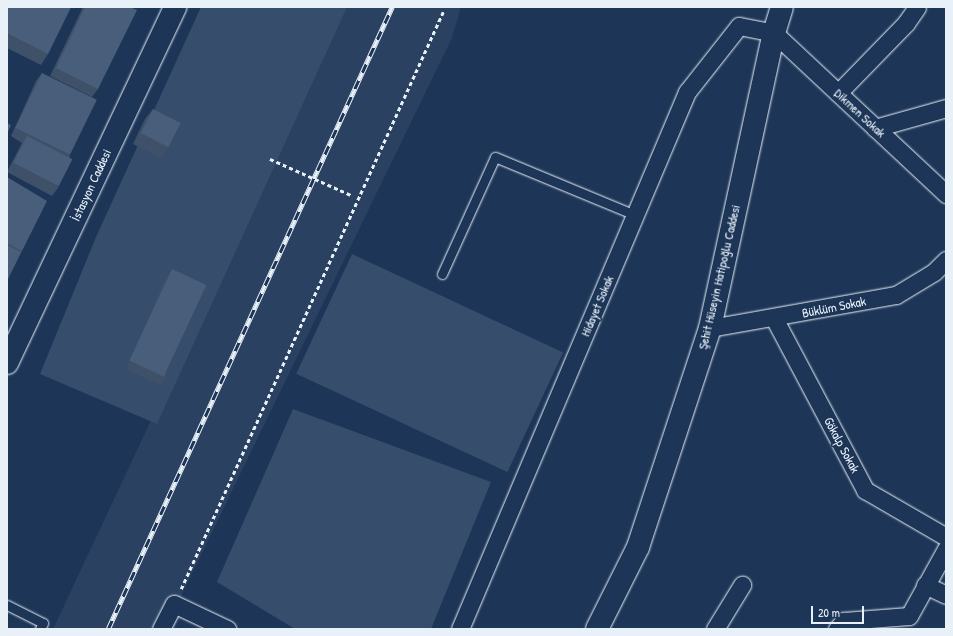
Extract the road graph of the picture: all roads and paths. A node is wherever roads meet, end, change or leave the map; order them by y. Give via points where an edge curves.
1 (175, 7) edge
2 (782, 7) edge
3 (917, 7) edge
4 (443, 12) dead end
5 (774, 33) junction
6 (838, 93) junction
7 (946, 108) edge
8 (875, 128) junction
9 (270, 159) dead end
10 (946, 194) edge
11 (351, 195) dead end
12 (635, 215) junction
13 (946, 260) edge
14 (442, 274) dead end
15 (774, 318) junction
16 (710, 328) junction
17 (7, 363) edge
18 (946, 537) edge
19 (946, 549) edge
20 (742, 585) dead end
21 (925, 585) junction
22 (946, 595) edge
23 (174, 604) junction
24 (7, 605) edge
25 (40, 629) edge
26 (161, 629) edge
27 (227, 629) edge
28 (460, 629) edge
29 (597, 629) edge
30 (715, 629) edge
31 (837, 629) edge

1 - 17 street, İstasyon Caddesi
2 - 5 street, Şehit Hüseyin Hatipoğlu Caddesi
3 - 6 street via 906,23
4 - 23 path
5 - 6 street, Dikmen Sokak
5 - 12 street, Hidayet Sokak via 739,26 687,92
5 - 16 street, Şehit Hüseyin Hatipoğlu Caddesi
6 - 8 street, Dikmen Sokak
7 - 8 street
8 - 10 street, Dikmen Sokak
9 - 11 path, bridge
12 - 14 lane via 495,157
12 - 28 street, Hidayet Sokak
13 - 15 street, Büklüm Sokak via 934,272 896,295
15 - 16 street, Büklüm Sokak
15 - 18 street, Gökalp Sokak via 865,490
16 - 29 street, Şehit Hüseyin Hatipoğlu Caddesi via 638,547
19 - 21 street
20 - 30 street
21 - 22 street
21 - 31 street via 909,616 844,621
23 - 26 street
23 - 27 street
24 - 25 lane via 43,623

